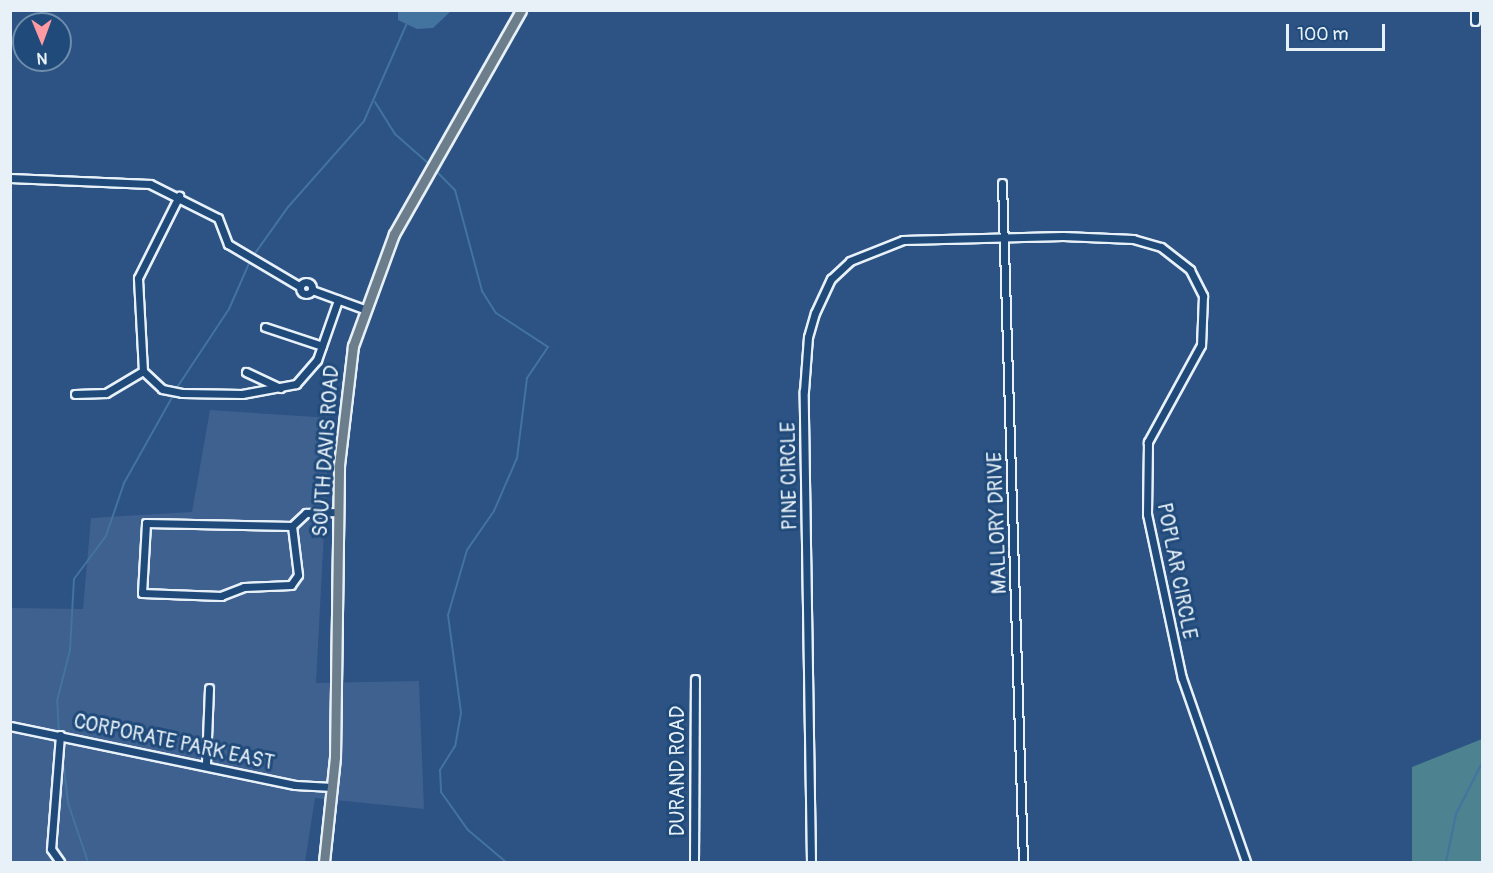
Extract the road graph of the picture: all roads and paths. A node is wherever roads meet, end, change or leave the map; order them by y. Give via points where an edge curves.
1 (521, 10) edge
2 (1475, 10) edge
3 (1476, 21) dead end
4 (10, 178) edge
5 (1002, 183) dead end
6 (179, 196) junction
7 (1005, 241) junction
8 (338, 300) junction
9 (364, 309) junction
10 (265, 327) dead end
11 (322, 346) junction
12 (143, 371) junction
13 (246, 372) dead end
14 (280, 388) junction
15 (75, 394) dead end
16 (338, 512) junction
17 (292, 526) junction
18 (695, 679) dead end
19 (209, 688) dead end
20 (10, 726) edge
21 (60, 735) junction
22 (206, 763) junction
23 (332, 787) junction
24 (60, 862) edge
25 (324, 862) edge
26 (694, 862) edge
27 (811, 862) edge
28 (1023, 862) edge
29 (1246, 862) edge

1 - 9 main road, SOUTH DAVIS ROAD via 408,208
2 - 3 street
4 - 6 street via 129,178
5 - 7 street, MALLORY DRIVE
6 - 8 street via 218,218 228,244 299,286 305,294 312,290
6 - 12 street via 138,278
7 - 27 street, PINE CIRCLE via 903,240 850,261 831,279 808,337
7 - 28 street, MALLORY DRIVE
7 - 29 street, POPLAR CIRCLE via 1063,236 1143,241 1178,258 1200,287 1204,336 1148,442 1147,514 1182,678
8 - 9 street
8 - 11 street
9 - 16 main road, SOUTH DAVIS ROAD via 347,378
10 - 11 street
11 - 14 street via 308,377
12 - 14 street via 162,389 182,393
12 - 15 street via 106,393
13 - 14 street
16 - 17 street via 306,513
16 - 23 main road, SOUTH DAVIS ROAD
17 - 17 street via 146,523 142,593 221,596 243,587 291,585 298,576
18 - 26 street, DURAND ROAD
19 - 22 street
20 - 21 street, CORPORATE PARK EAST
21 - 22 street, CORPORATE PARK EAST
21 - 24 street via 51,849
22 - 23 street, CORPORATE PARK EAST via 295,785
23 - 25 main road, SOUTH DAVIS ROAD

